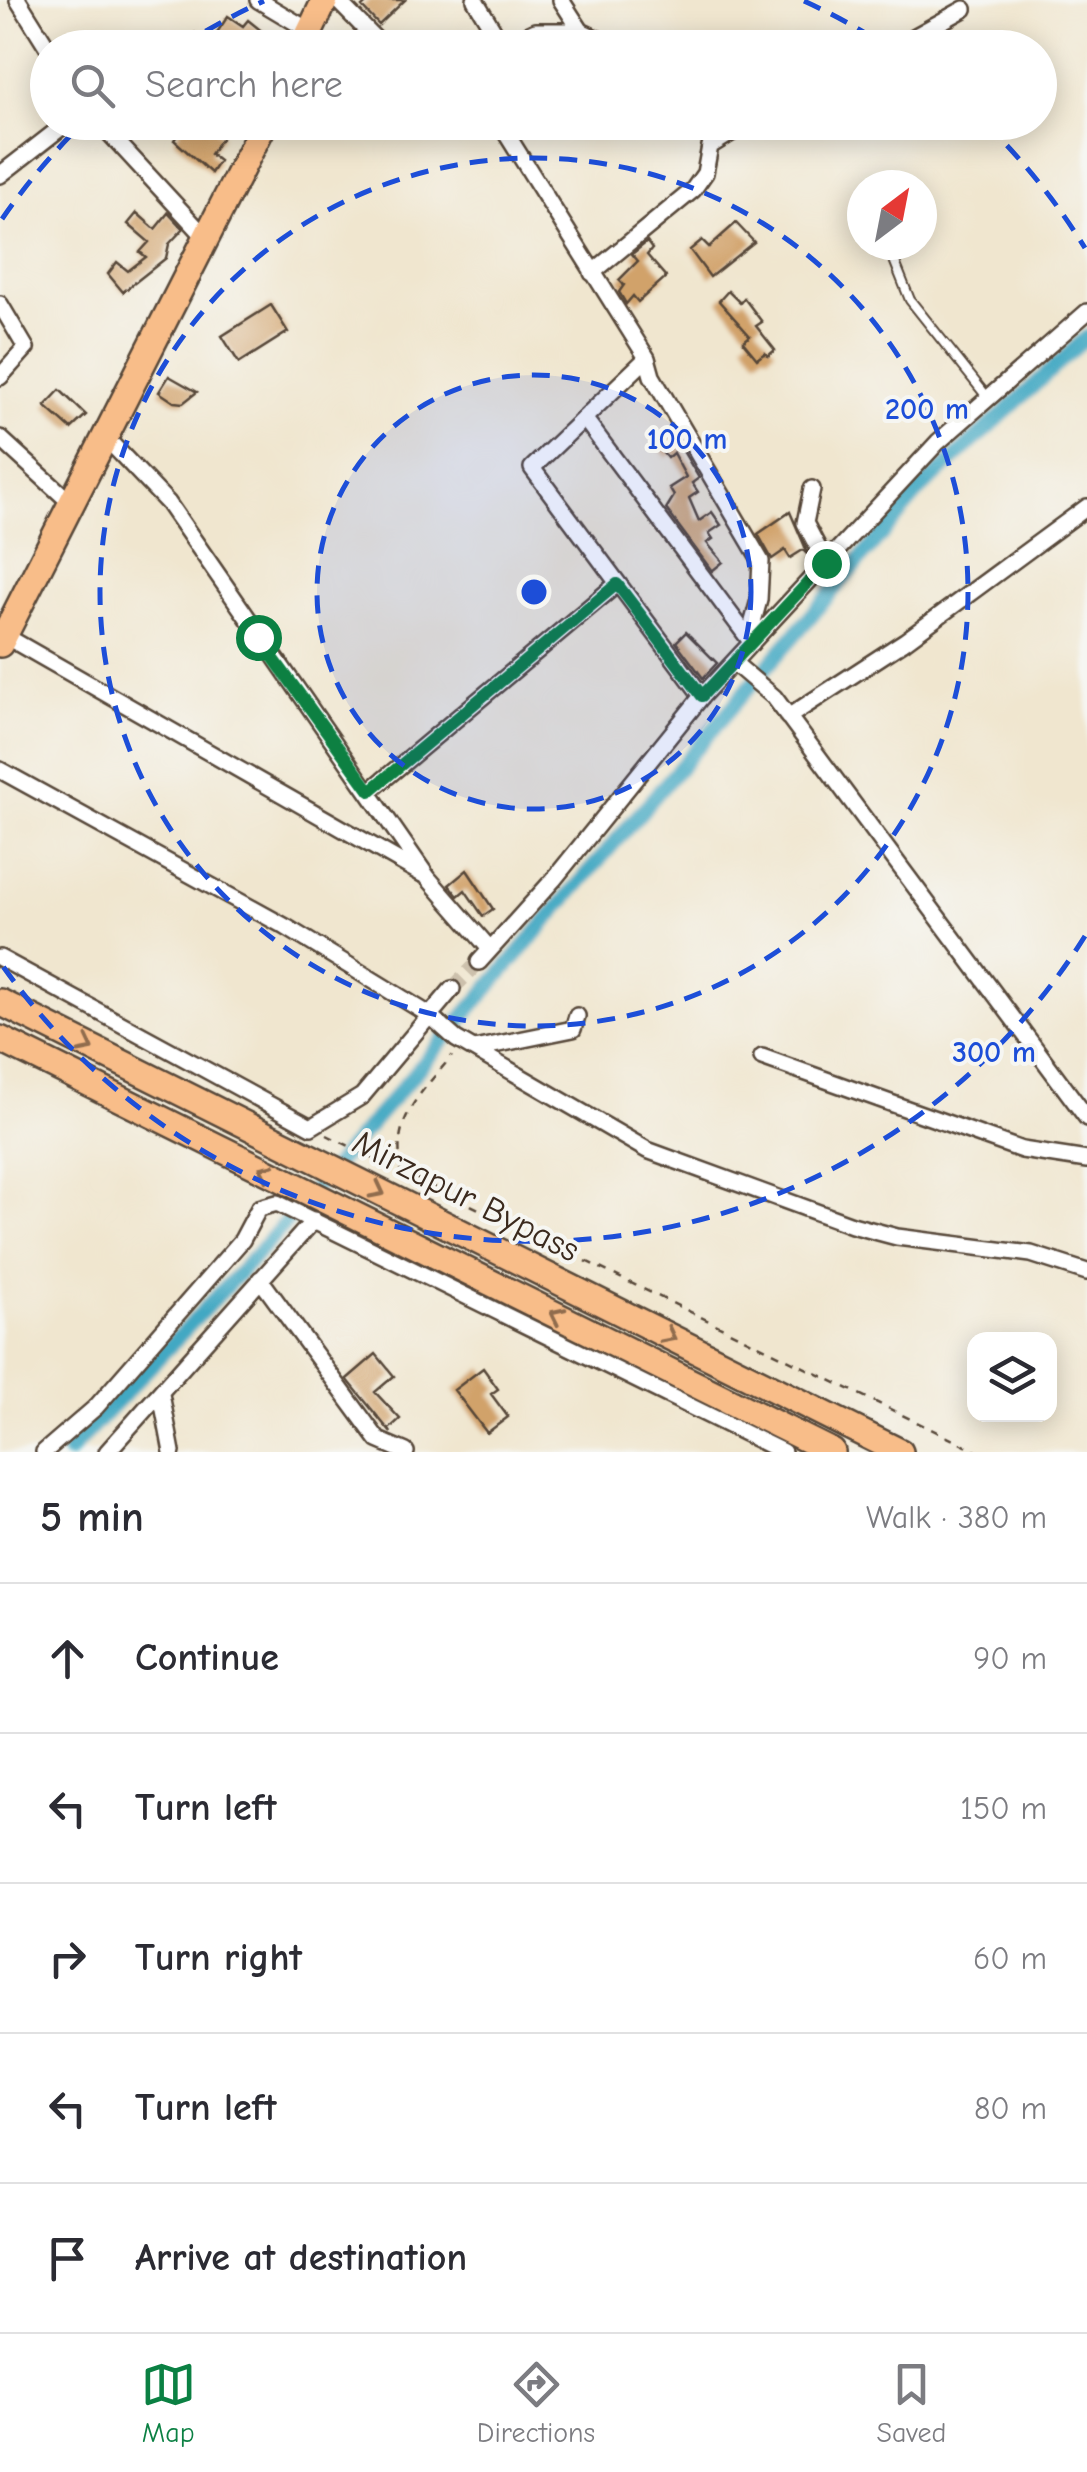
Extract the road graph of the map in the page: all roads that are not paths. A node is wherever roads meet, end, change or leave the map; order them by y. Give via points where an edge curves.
1 (18, 0) edge
2 (258, 0) edge
3 (326, 0) edge
4 (337, 0) edge
5 (475, 0) edge
6 (562, 0) edge
7 (964, 9) dead end
8 (37, 30) edge
9 (295, 30) edge
10 (311, 30) edge
11 (366, 30) edge
12 (493, 30) edge
13 (581, 30) edge
14 (926, 30) edge
15 (45, 140) edge
16 (116, 140) edge
17 (256, 140) edge
18 (510, 140) edge
19 (720, 140) edge
20 (0, 175) edge
21 (208, 240) junction
22 (894, 260) edge
23 (592, 274) junction
24 (0, 304) edge
25 (1087, 312) edge
26 (647, 358) junction
27 (0, 377) edge
28 (988, 398) junction
29 (584, 418) junction
30 (0, 438) edge
31 (106, 438) junction
32 (812, 489) dead end
33 (71, 503) junction
34 (1087, 507) edge
35 (826, 563) junction
36 (617, 584) junction
37 (2, 637) edge
38 (751, 640) junction
39 (734, 662) junction
40 (702, 696) junction
41 (788, 716) junction
42 (0, 770) edge
43 (370, 791) junction
44 (428, 878) junction
45 (0, 958) edge
46 (452, 989) tunnel mouth
47 (0, 1002) edge
48 (576, 1016) dead end
49 (433, 1020) junction
50 (0, 1038) edge
51 (465, 1044) junction
52 (762, 1057) dead end
53 (1087, 1118) edge
54 (1087, 1160) edge
55 (308, 1216) junction
56 (1087, 1272) edge
57 (260, 1279) junction
58 (161, 1394) junction
59 (44, 1452) edge
60 (107, 1452) edge
61 (172, 1452) edge
62 (406, 1452) edge
63 (783, 1452) edge
64 (832, 1452) edge
65 (900, 1452) edge

1 - 8 street
2 - 9 street
3 - 10 main road
4 - 11 street
5 - 12 street
6 - 13 street
7 - 14 street
15 - 20 street
16 - 21 street
17 - 21 main road
18 - 23 street
19 - 23 street via 710,146 705,173 693,190
21 - 31 main road
22 - 28 lane via 910,300
23 - 26 street
24 - 27 street via 26,348
25 - 28 street
26 - 29 street
26 - 38 street via 761,561
28 - 35 street
29 - 36 street via 532,468
29 - 38 street
30 - 33 street
31 - 33 main road
31 - 43 street via 168,503
32 - 35 street via 805,523
33 - 37 main road
34 - 41 street via 905,641
35 - 38 street
36 - 40 street
36 - 43 street
37 - 44 street
38 - 39 street
39 - 40 street
39 - 41 street
40 - 44 street via 484,955
41 - 53 street
42 - 49 street via 286,926
43 - 44 street
45 - 49 street via 311,1126 362,1096
46 - 49 street
47 -> 65 main road, Mirzapur Bypass
48 - 51 street via 573,1029
49 - 51 street
64 -> 50 main road, Mirzapur Bypass
51 - 56 street via 619,1136 695,1171 852,1225 1031,1254
52 - 54 street via 1022,1150
55 - 57 street
55 - 59 street via 277,1203 259,1208 242,1240 96,1407
55 - 63 street
57 - 58 street
57 - 62 street via 378,1440
58 - 60 street
58 - 61 street

